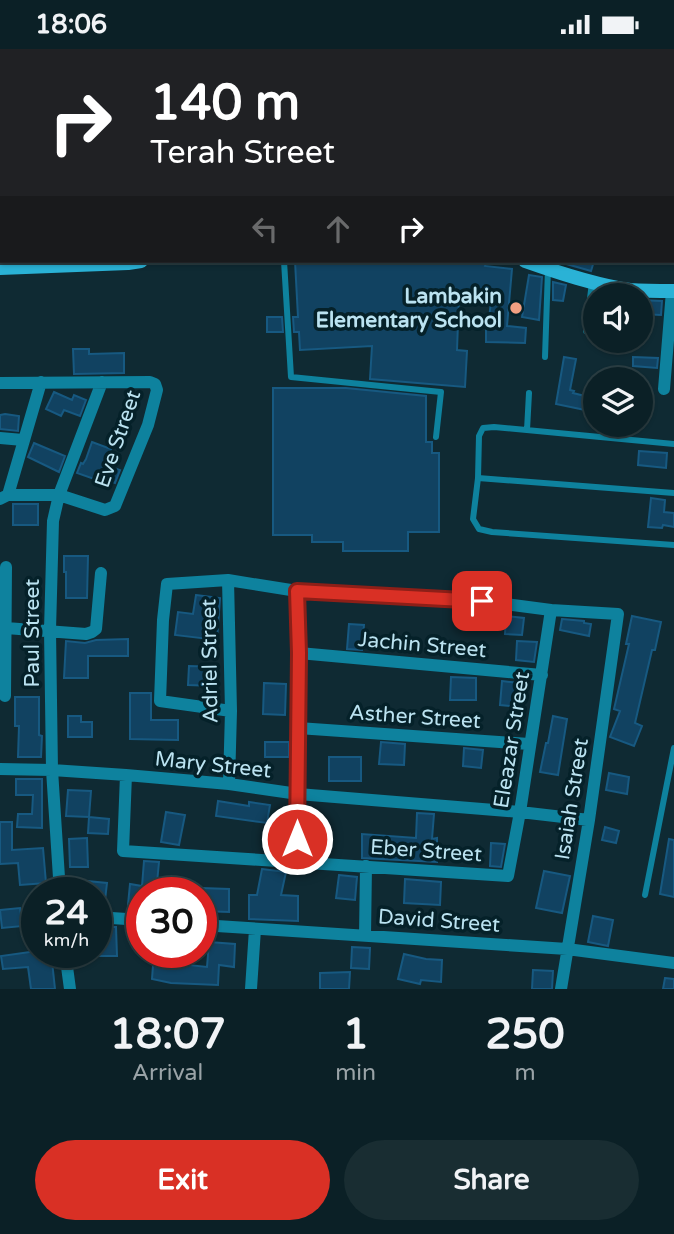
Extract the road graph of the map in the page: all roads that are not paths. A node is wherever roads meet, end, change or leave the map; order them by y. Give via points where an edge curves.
1 (76, 263) edge
2 (128, 263) edge
3 (284, 263) edge
4 (532, 263) edge
5 (0, 268) edge
6 (548, 269) junction
7 (592, 282) joint
8 (673, 292) edge
9 (545, 357) dead end
10 (41, 382) junction
11 (102, 382) junction
12 (0, 383) edge
13 (664, 389) dead end
14 (529, 393) dead end
15 (527, 430) junction
16 (436, 437) dead end
17 (0, 438) edge
18 (23, 440) junction
19 (674, 444) edge
20 (478, 478) junction
21 (674, 493) edge
22 (59, 495) junction
23 (4, 497) edge
24 (674, 545) edge
25 (6, 567) dead end
26 (100, 573) dead end
27 (228, 580) junction
28 (297, 591) junction
29 (551, 610) junction
30 (6, 628) junction
31 (50, 630) junction
32 (299, 653) junction
33 (542, 675) junction
34 (5, 697) dead end
35 (231, 711) junction
36 (298, 728) junction
37 (529, 744) junction
38 (674, 748) edge
39 (0, 769) edge
40 (52, 769) junction
41 (126, 775) junction
42 (229, 784) junction
43 (298, 794) junction
44 (520, 811) junction
45 (589, 820) junction
46 (297, 862) junction
47 (366, 866) junction
48 (508, 876) joint
49 (59, 877) edge
50 (645, 895) dead end
51 (217, 926) edge
52 (255, 929) junction
53 (365, 936) junction
54 (567, 949) junction
55 (674, 963) edge
56 (67, 968) edge
57 (70, 989) edge
58 (251, 989) edge
59 (561, 989) edge

1 - 2 main road
1 - 5 main road
3 - 16 lane via 291,377 440,392
4 - 6 main road
6 - 7 main road
6 - 9 lane
7 - 8 main road
8 - 13 street
10 - 11 street
10 - 12 street
10 - 18 street
11 - 22 street, Paul Street
11 - 22 street, Eve Street via 155,384 148,425 115,506 105,510
14 - 15 lane
15 - 19 lane
15 - 20 lane via 482,428
17 - 18 street
18 - 23 street
20 - 21 lane
20 - 24 lane via 473,519 479,529
22 - 23 street
22 - 31 street, Paul Street via 53,521
25 - 30 street
26 - 31 street via 96,629 86,633
27 - 28 street
27 - 35 street, Adriel Street
27 - 35 street via 167,585 160,701
28 - 29 street via 482,601
28 - 32 street
29 - 33 street, Eleazar Street
29 - 45 street, Isaiah Street via 618,614
30 - 31 street
30 - 34 street
31 - 40 street, Paul Street
32 - 33 street, Jachin Street
32 - 36 street
33 - 37 street, Eleazar Street
35 - 42 street, Adriel Street
36 - 37 street, Asther Street
36 - 43 street
37 - 44 street, Eleazar Street
38 - 50 lane
39 - 40 street, Mary Street
40 - 41 street, Mary Street
40 - 49 street, Paul Street
41 - 42 street, Mary Street
41 - 46 street, Eber Street via 123,851
42 - 43 street, Mary Street
43 - 44 street, Mary Street
43 - 46 street
44 - 45 street, Mary Street
44 - 48 street, Eleazar Street
45 - 54 street, Isaiah Street
46 - 47 street, Eber Street
47 - 48 street, Eber Street
47 - 53 street
51 - 52 street, David Street
52 - 53 street, David Street
52 - 58 street
53 - 54 street, David Street
54 - 55 street, David Street
54 - 59 street, Isaiah Street
56 - 57 street

